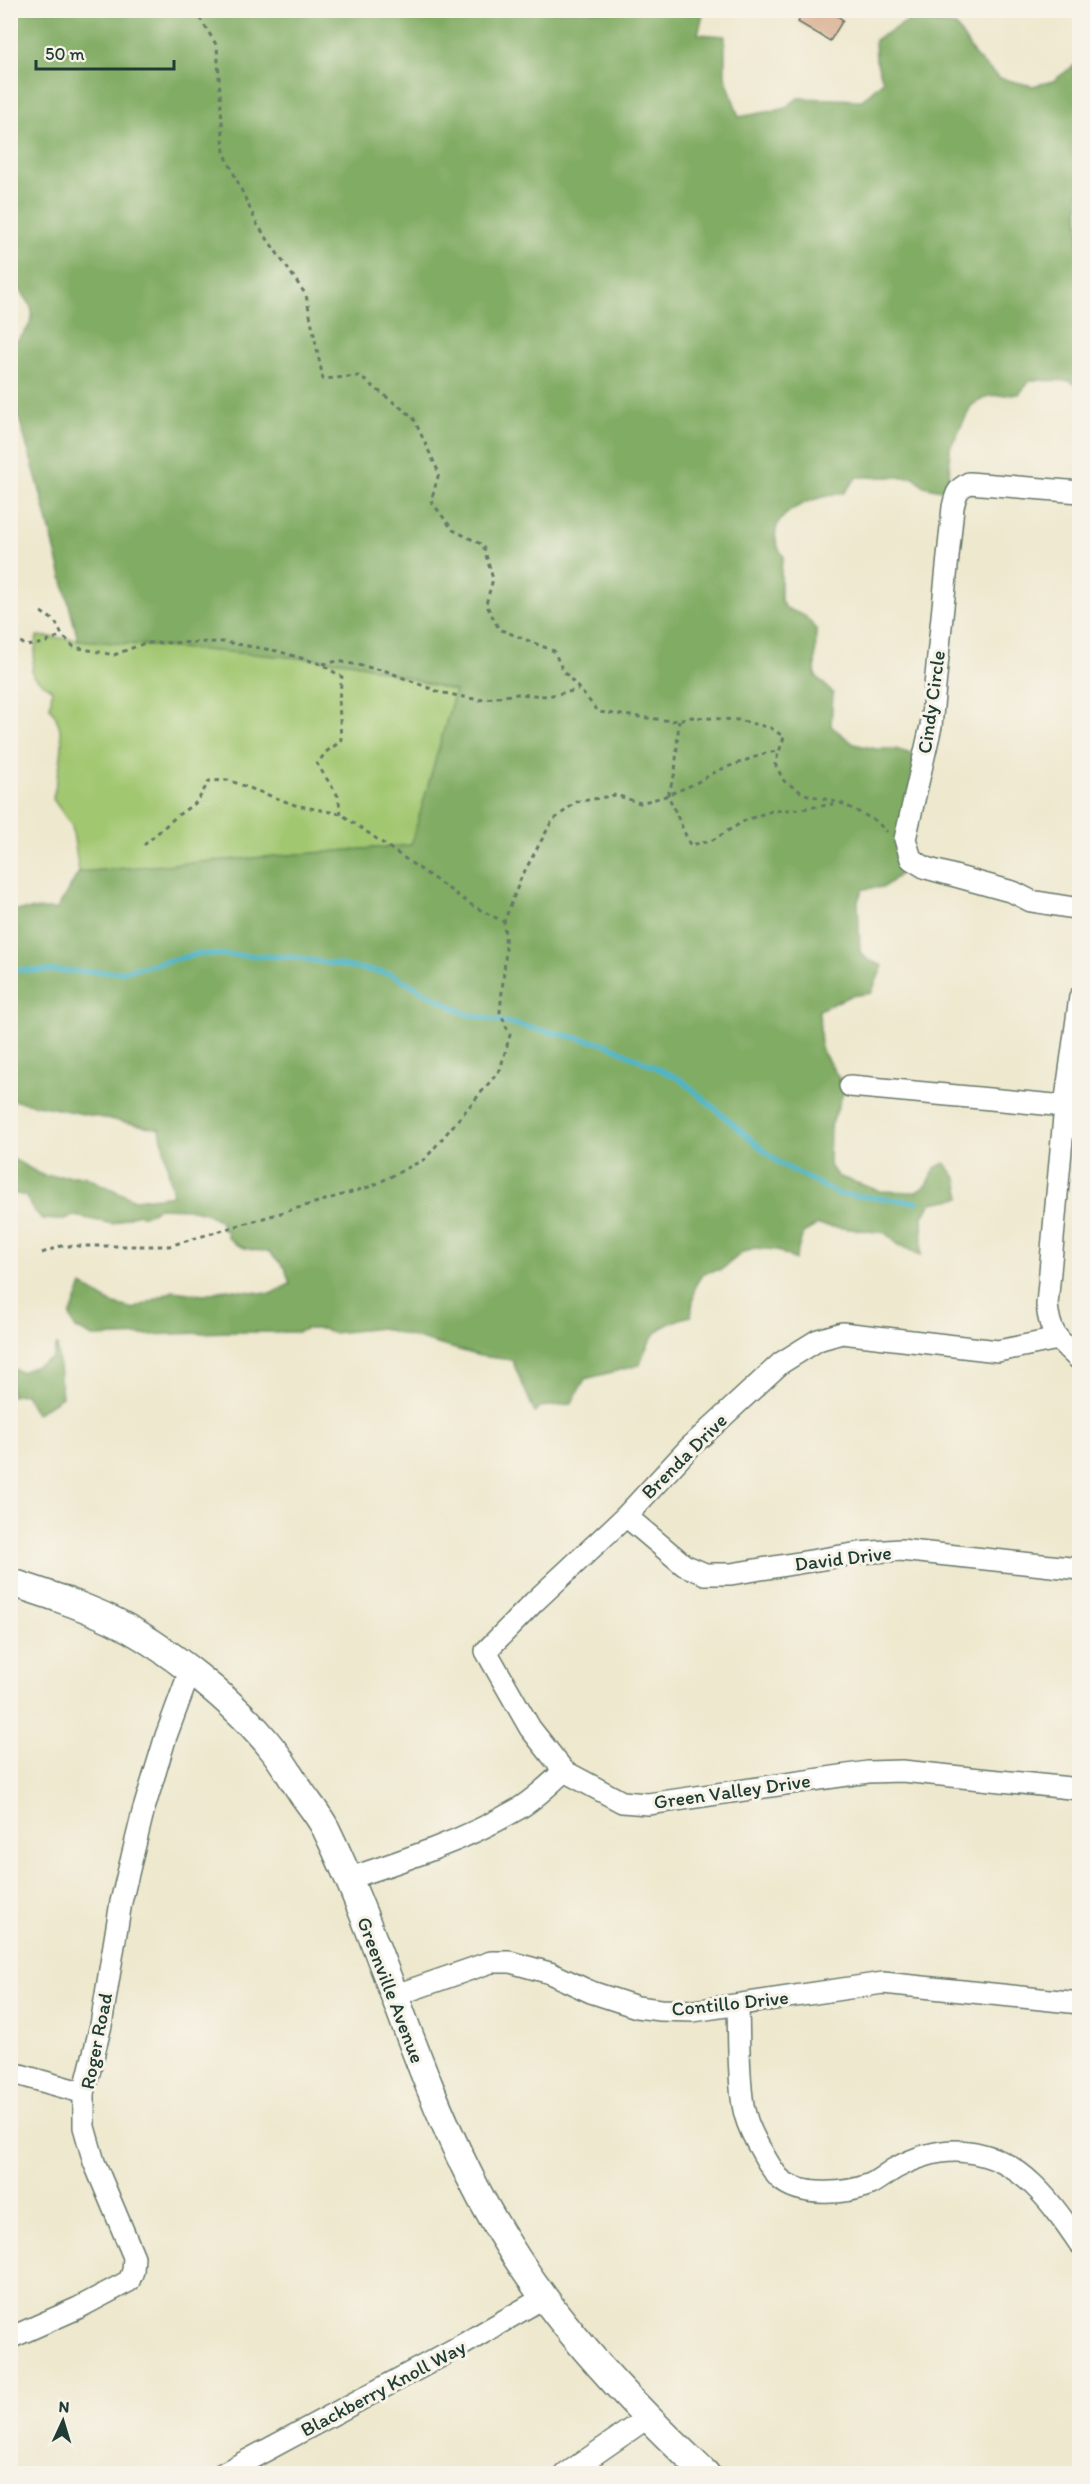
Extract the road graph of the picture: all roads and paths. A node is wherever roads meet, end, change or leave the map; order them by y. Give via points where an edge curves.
1 (195, 10) edge
2 (1080, 492) edge
3 (41, 612) dead end
4 (10, 628) edge
5 (62, 635) junction
6 (321, 664) junction
7 (578, 690) junction
8 (679, 720) junction
9 (779, 751) junction
10 (668, 795) junction
11 (841, 803) junction
12 (341, 814) junction
13 (905, 839) junction
14 (144, 845) dead end
15 (1080, 909) edge
16 (504, 922) junction
17 (1080, 997) edge
18 (850, 1086) dead end
19 (1065, 1106) junction
20 (42, 1253) dead end
21 (1058, 1339) junction
22 (1080, 1360) edge
23 (626, 1516) junction
24 (1080, 1569) edge
25 (10, 1582) edge
26 (189, 1671) junction
27 (564, 1771) junction
28 (1080, 1789) edge
29 (347, 1879) junction
30 (393, 1996) junction
31 (1080, 2003) edge
32 (738, 2005) junction
33 (10, 2072) edge
34 (84, 2093) junction
35 (1080, 2244) edge
36 (543, 2298) junction
37 (10, 2338) edge
38 (647, 2418) junction
39 (222, 2474) edge
40 (566, 2474) edge
41 (706, 2474) edge

1 - 7 path via 217,46 224,152 257,224 306,295 323,379 359,376 413,417 439,473 431,501 453,530 483,546 493,579 486,604 499,629 554,651
2 - 13 street, Cindy Circle via 969,483 956,494 931,726
3 - 5 path via 55,621
4 - 5 path via 13,636 26,646
5 - 6 path via 74,647 114,655 146,643 225,642
6 - 7 path via 338,661 386,671 439,692 480,700
6 - 12 path via 342,677 341,741 317,764 338,796
7 - 8 path via 599,712
8 - 9 path via 738,720 771,728 784,737
8 - 10 path via 675,773
9 - 10 path via 719,770
9 - 11 path via 775,764 784,781 804,794
10 - 11 path via 690,845 711,841 746,820 771,811
10 - 16 path via 640,803 616,795 576,802 552,820 521,878
11 - 13 path via 876,821 891,836
12 - 14 path via 295,806 228,780 209,781 197,802
12 - 16 path via 472,906
13 - 15 street via 911,859 926,868 1013,892 1031,901
16 - 20 path via 506,950 500,1012 510,1035 500,1070 425,1159 372,1186 168,1246 61,1246
17 - 19 street
18 - 19 street
19 - 21 street via 1047,1305 1049,1325
21 - 22 street
21 - 23 street, Brenda Drive via 998,1351 842,1333 818,1340 781,1363 690,1447
23 - 24 street, David Drive via 684,1565 705,1574 731,1574 900,1550
23 - 27 street, Brenda Drive via 486,1651 530,1728
25 - 26 street, Greenville Avenue via 111,1619 154,1644
26 - 29 street, Greenville Avenue via 246,1719 274,1750 324,1827
26 - 34 street, Roger Road via 140,1823
27 - 28 street, Green Valley Drive via 622,1802 648,1804 808,1779 902,1771
27 - 29 street via 519,1809 481,1828 412,1858
29 - 30 street, Greenville Avenue
30 - 32 street, Contillo Drive via 491,1962 510,1962 637,2007 693,2011
30 - 36 street, Greenville Avenue via 467,2173
31 - 32 street, Contillo Drive via 883,1983
32 - 35 street via 743,2106 752,2132 780,2178 800,2189 844,2190 871,2184 924,2156 968,2151 1018,2170 1041,2191
33 - 34 street
34 - 37 street, Roger Road via 84,2127 89,2145 127,2236 134,2271 129,2281
36 - 38 street, Greenville Avenue
36 - 39 street, Blackberry Knoll Way
38 - 40 street
38 - 41 street, Greenville Avenue

